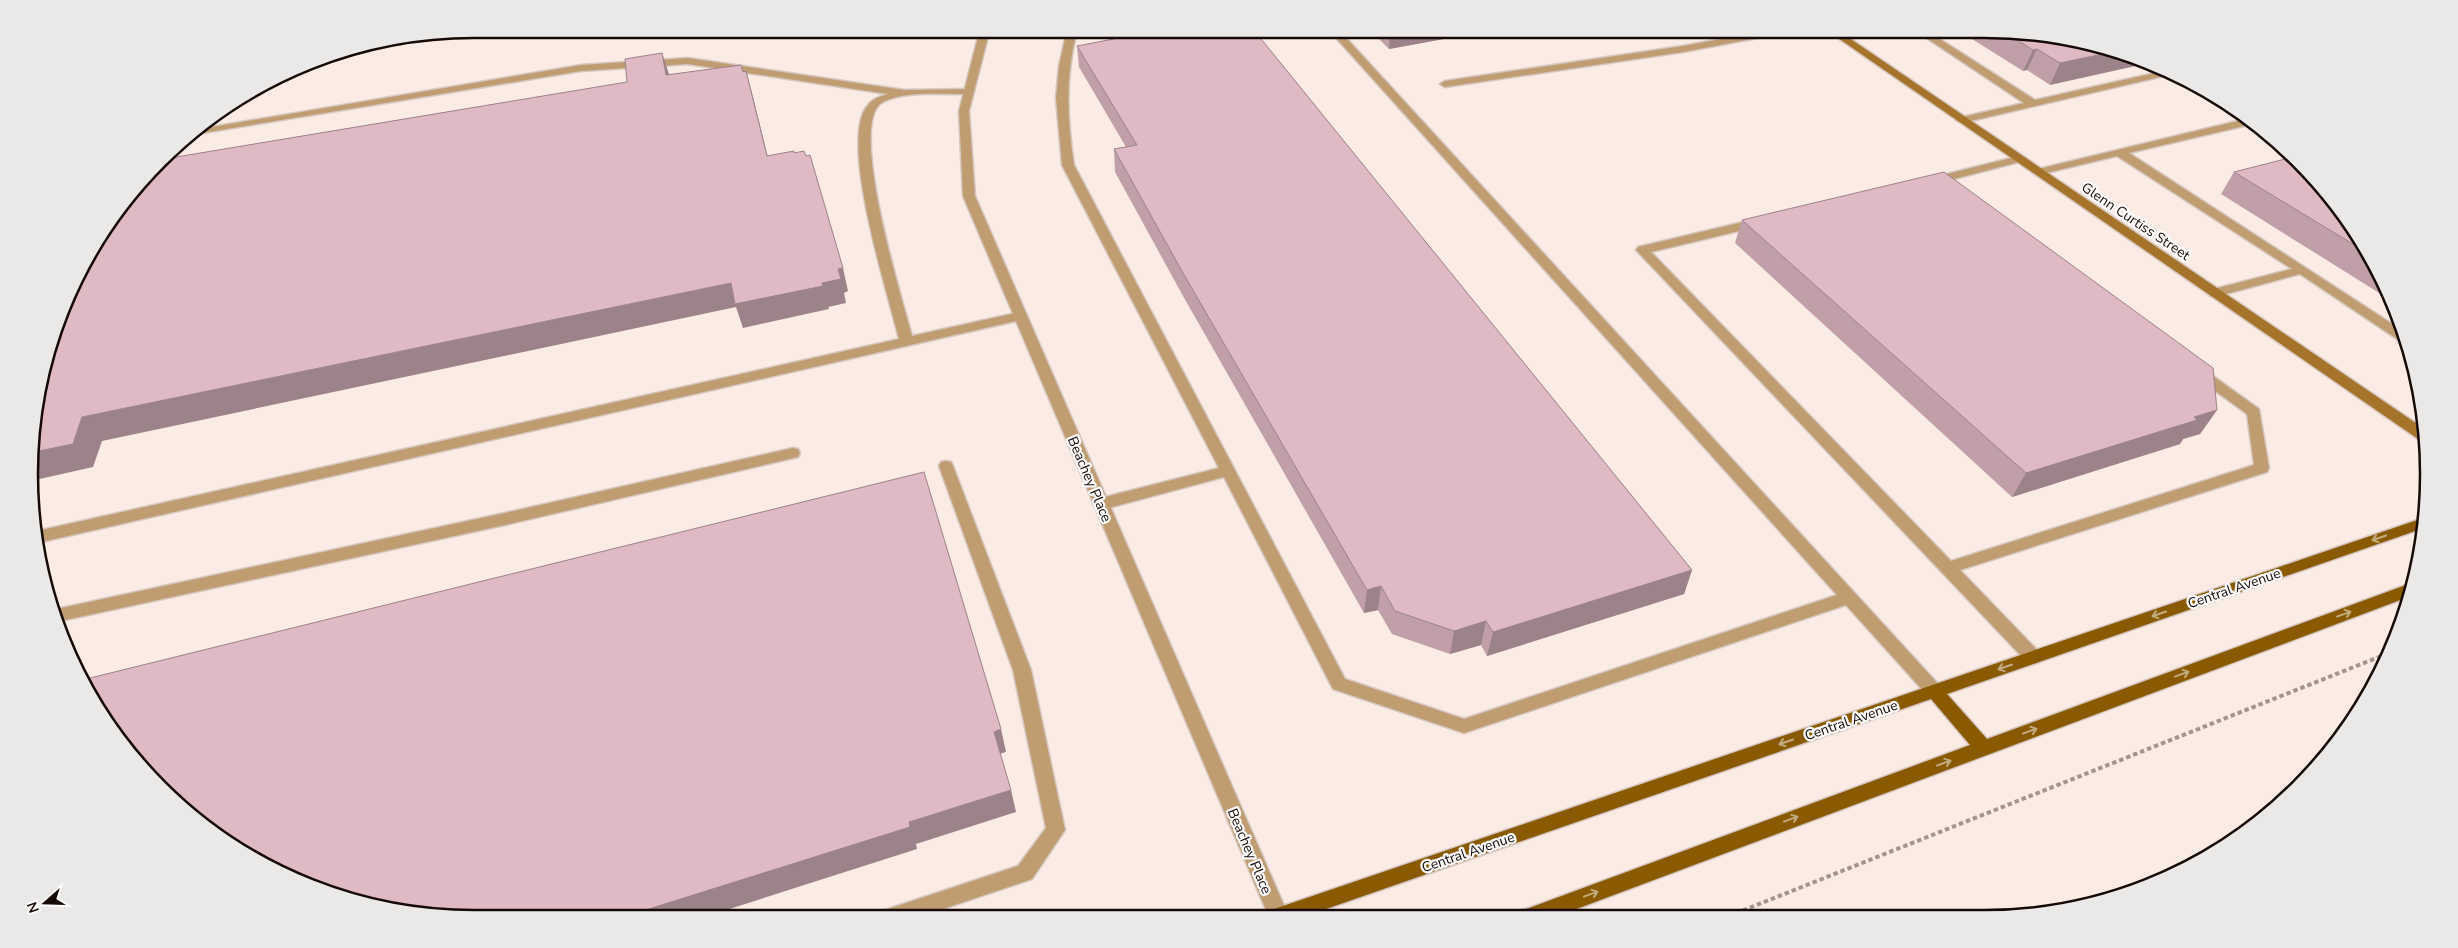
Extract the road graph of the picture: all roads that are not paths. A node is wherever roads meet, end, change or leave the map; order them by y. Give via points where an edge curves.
1 (983, 38) edge
2 (1070, 38) edge
3 (1341, 38) edge
4 (1741, 38) edge
5 (1843, 38) edge
6 (1932, 38) edge
7 (2160, 75) edge
8 (1445, 84) dead end
9 (969, 91) junction
10 (904, 93) junction
11 (2033, 104) junction
12 (1962, 120) junction
13 (2243, 123) edge
14 (204, 131) edge
15 (2119, 152) junction
16 (2019, 159) junction
17 (2038, 172) junction
18 (1937, 180) junction
19 (1918, 184) edge
20 (1952, 191) edge
21 (1775, 218) edge
22 (2302, 270) junction
23 (2215, 293) junction
24 (1020, 316) junction
25 (2396, 332) edge
26 (906, 342) junction
27 (2182, 360) edge
28 (2419, 432) edge
29 (793, 453) dead end
30 (946, 466) dead end
31 (1228, 470) junction
32 (1101, 504) junction
33 (2418, 525) edge
34 (42, 536) edge
35 (1948, 568) junction
36 (2404, 592) edge
37 (1850, 597) junction
38 (61, 614) edge
39 (2033, 657) junction
40 (1934, 691) junction
41 (1984, 748) junction
42 (912, 910) edge
43 (1275, 910) edge
44 (1298, 910) edge
45 (1547, 910) edge

1 - 9 street, Beachey Place
2 - 31 street via 1064,56 1060,109 1068,164
3 - 37 street
4 - 8 street
5 - 12 street, Glenn Curtiss Street
6 - 11 street
7 - 11 street
9 - 10 street
9 - 24 street, Beachey Place via 964,111 969,196
10 - 14 street via 688,61 631,64 582,68
10 - 26 street via 878,100 869,113 866,180
11 - 12 street
12 - 16 street, Glenn Curtiss Street
13 - 15 street
15 - 17 street
15 - 22 street
16 - 17 street, Glenn Curtiss Street
16 - 18 street
17 - 23 street, Glenn Curtiss Street
18 - 19 street
18 - 20 street
21 - 35 street via 1642,250
22 - 23 street
22 - 25 street
23 - 28 street, Glenn Curtiss Street
24 - 26 street
24 - 32 street, Beachey Place
26 - 34 street
27 - 35 street via 2254,412 2262,468
29 - 38 street via 495,522
30 - 42 street via 1022,670 1056,830 1025,873
31 - 32 street
31 - 37 street via 1339,684 1464,726
32 - 43 street, Beachey Place
33 -> 39 main road, Central Avenue
35 - 39 street
41 -> 36 main road
37 - 40 street
39 -> 40 main road, Central Avenue
40 - 41 main road
40 -> 44 main road, Central Avenue
45 -> 41 main road

